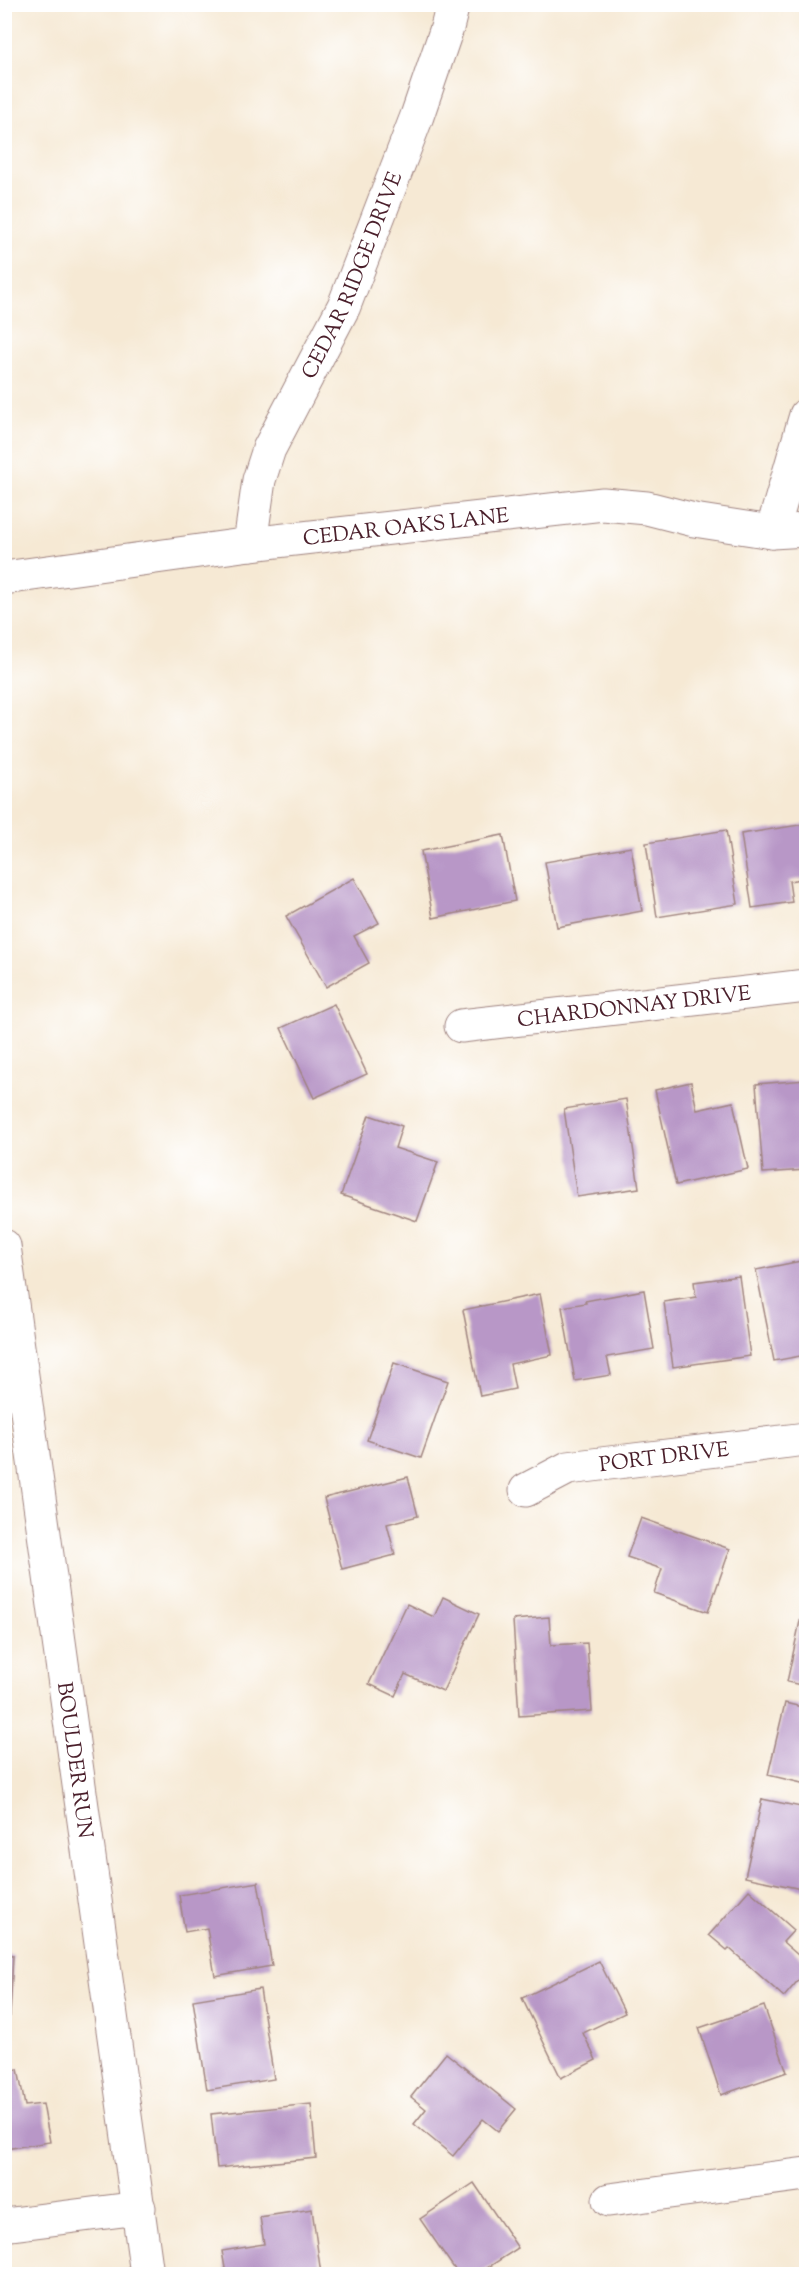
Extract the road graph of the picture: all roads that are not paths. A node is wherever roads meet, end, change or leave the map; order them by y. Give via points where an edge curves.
1 (453, 4) edge
2 (807, 415) edge
3 (807, 530) edge
4 (772, 532) junction
5 (250, 544) junction
6 (4, 578) edge
7 (807, 986) edge
8 (460, 1026) dead end
9 (4, 1246) edge
10 (807, 1438) edge
11 (526, 1490) dead end
12 (807, 2174) edge
13 (609, 2200) dead end
14 (139, 2208) junction
15 (4, 2225) edge
16 (147, 2274) edge

1 - 5 street, CEDAR RIDGE DRIVE via 417,116 344,306 269,449 259,480
2 - 4 street
3 - 4 street, CEDAR OAKS LANE
4 - 5 street, CEDAR OAKS LANE via 647,508 603,504
5 - 6 street, CEDAR OAKS LANE
7 - 8 street, CHARDONNAY DRIVE
9 - 14 street, BOULDER RUN
10 - 11 street, PORT DRIVE via 568,1468
12 - 13 street
14 - 15 street
14 - 16 street, BOULDER RUN

